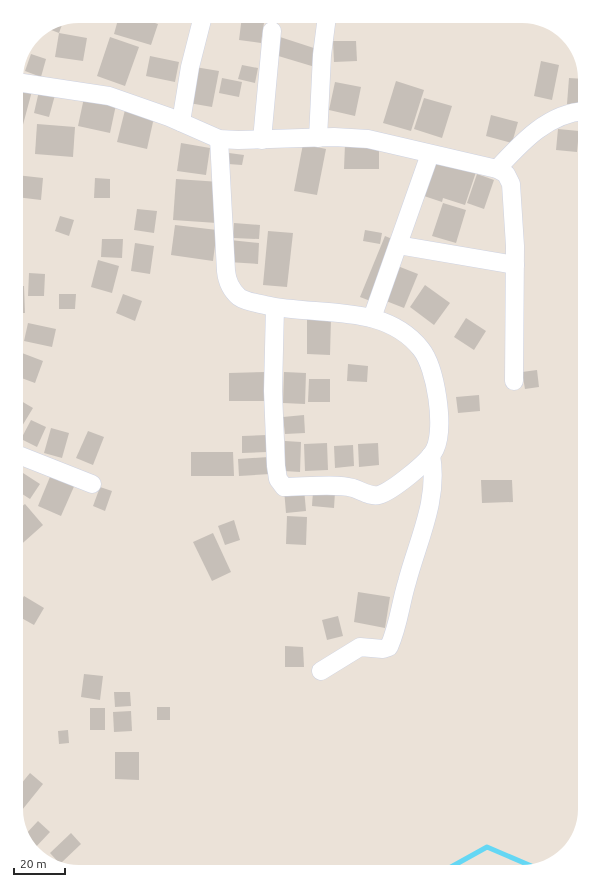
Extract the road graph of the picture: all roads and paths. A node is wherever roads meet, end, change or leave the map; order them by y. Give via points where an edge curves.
1 (202, 23) edge
2 (326, 23) edge
3 (272, 31) dead end
4 (23, 83) edge
5 (578, 112) edge
6 (181, 122) junction
7 (318, 138) junction
8 (219, 139) junction
9 (262, 140) junction
10 (430, 154) junction
11 (497, 169) junction
12 (398, 245) junction
13 (515, 265) junction
14 (275, 307) junction
15 (372, 318) junction
16 (514, 381) dead end
17 (431, 455) junction
18 (23, 457) edge
19 (92, 484) dead end
20 (321, 671) dead end

1 - 6 street via 190,67
2 - 7 street
3 - 9 street
4 - 6 street via 109,96
5 - 11 street via 559,116 546,124 512,152
6 - 8 street
7 - 9 street
7 - 10 street via 368,139
8 - 9 street
8 - 14 street via 227,279 240,297
10 - 11 street
10 - 12 street
11 - 13 street via 506,174 510,184
12 - 13 street
12 - 15 street
13 - 16 street
14 - 15 street
14 - 17 street via 273,391 276,466 278,478 284,487 341,486 373,496 403,480
15 - 17 street via 390,324 406,334 422,350 432,372 438,404 439,432
17 - 20 street via 433,484 427,522 404,593 399,623 389,647 360,647
18 - 19 street

